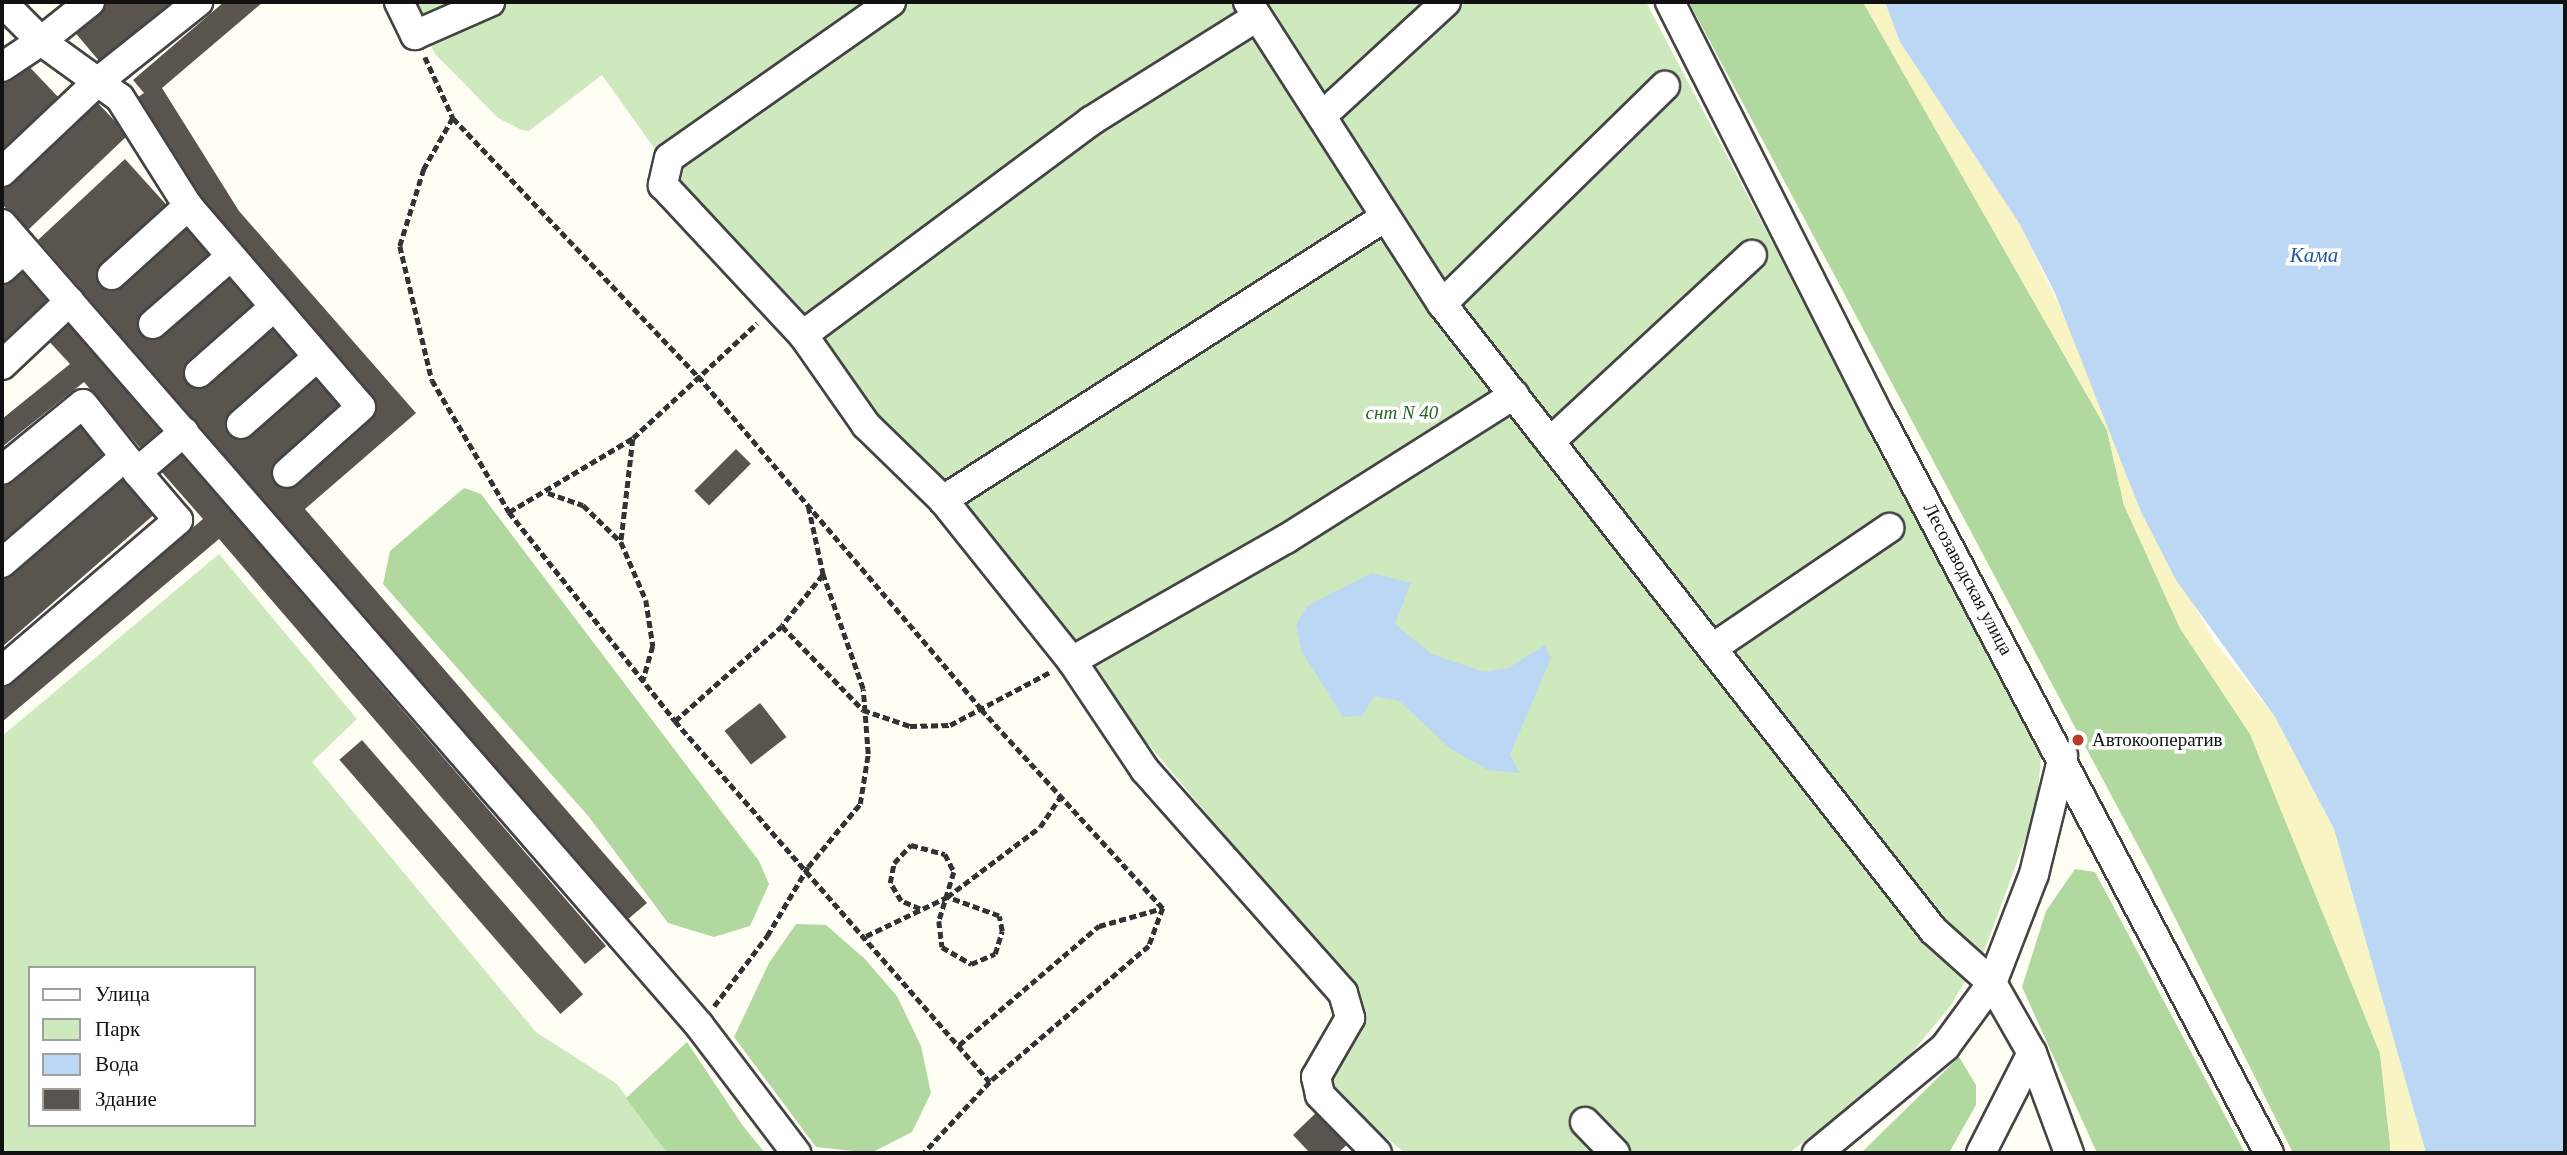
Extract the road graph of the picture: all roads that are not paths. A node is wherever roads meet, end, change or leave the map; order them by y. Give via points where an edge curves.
1 (2, 2) edge
2 (90, 2) edge
3 (198, 2) edge
4 (399, 2) edge
5 (490, 2) edge
6 (891, 2) edge
7 (1446, 2) edge
8 (1671, 2) edge
9 (1253, 9) edge
10 (41, 41) junction
11 (2, 67) edge
12 (95, 84) junction
13 (1665, 86) dead end
14 (1323, 115) junction
15 (2, 172) edge
16 (188, 206) junction
17 (1382, 219) junction
18 (2, 224) edge
19 (23, 250) junction
20 (1752, 256) dead end
21 (230, 257) junction
22 (2, 269) edge
23 (112, 275) dead end
24 (70, 301) junction
25 (1442, 304) junction
26 (273, 308) junction
27 (153, 324) dead end
28 (803, 335) junction
29 (316, 358) junction
30 (2, 365) edge
31 (199, 373) dead end
32 (1514, 395) junction
33 (241, 424) dead end
34 (184, 432) junction
35 (1553, 439) junction
36 (131, 465) junction
37 (2, 470) edge
38 (287, 473) dead end
39 (943, 500) junction
40 (1889, 528) dead end
41 (2, 563) edge
42 (1714, 647) junction
43 (1072, 661) junction
44 (2, 671) edge
45 (2063, 756) junction
46 (1992, 982) junction
47 (2032, 1054) junction
48 (1585, 1122) dead end
49 (796, 1153) edge
50 (1377, 1153) edge
51 (1615, 1153) edge
52 (1817, 1153) edge
53 (1981, 1153) edge
54 (2069, 1153) edge
55 (2269, 1153) edge

1 - 10 street
2 - 10 street
3 - 12 street
4 - 5 street via 415,35
6 - 28 street via 669,158 663,185
7 - 14 street
8 - 45 street, Лесозаводская улица via 1870,396
9 - 14 street
9 - 28 street via 1091,121
10 - 11 street
10 - 12 street
12 - 15 street
12 - 16 street via 120,98
13 - 25 street
14 - 17 street
16 - 21 street
16 - 23 street
17 - 25 street
17 - 39 street
18 - 19 street
19 - 22 street
19 - 24 street
20 - 35 street
21 - 26 street
21 - 27 street
24 - 30 street
24 - 34 street
25 - 32 street
26 - 29 street
26 - 31 street
28 - 39 street via 866,425
29 - 33 street
29 - 38 street via 362,407
32 - 35 street
32 - 43 street via 1286,539
34 - 36 street
34 - 49 street via 699,1025
35 - 42 street
36 - 37 street via 83,404
36 - 41 street
36 - 44 street via 178,520
39 - 43 street
40 - 42 street
42 - 46 street via 1933,930
43 - 50 street via 1145,770 1343,993 1350,1018 1316,1077 1320,1095
45 - 46 street via 2034,874
45 - 55 street, Лесозаводская улица
46 - 47 street
46 - 52 street via 1945,1047
47 - 53 street
47 - 54 street
48 - 51 street

